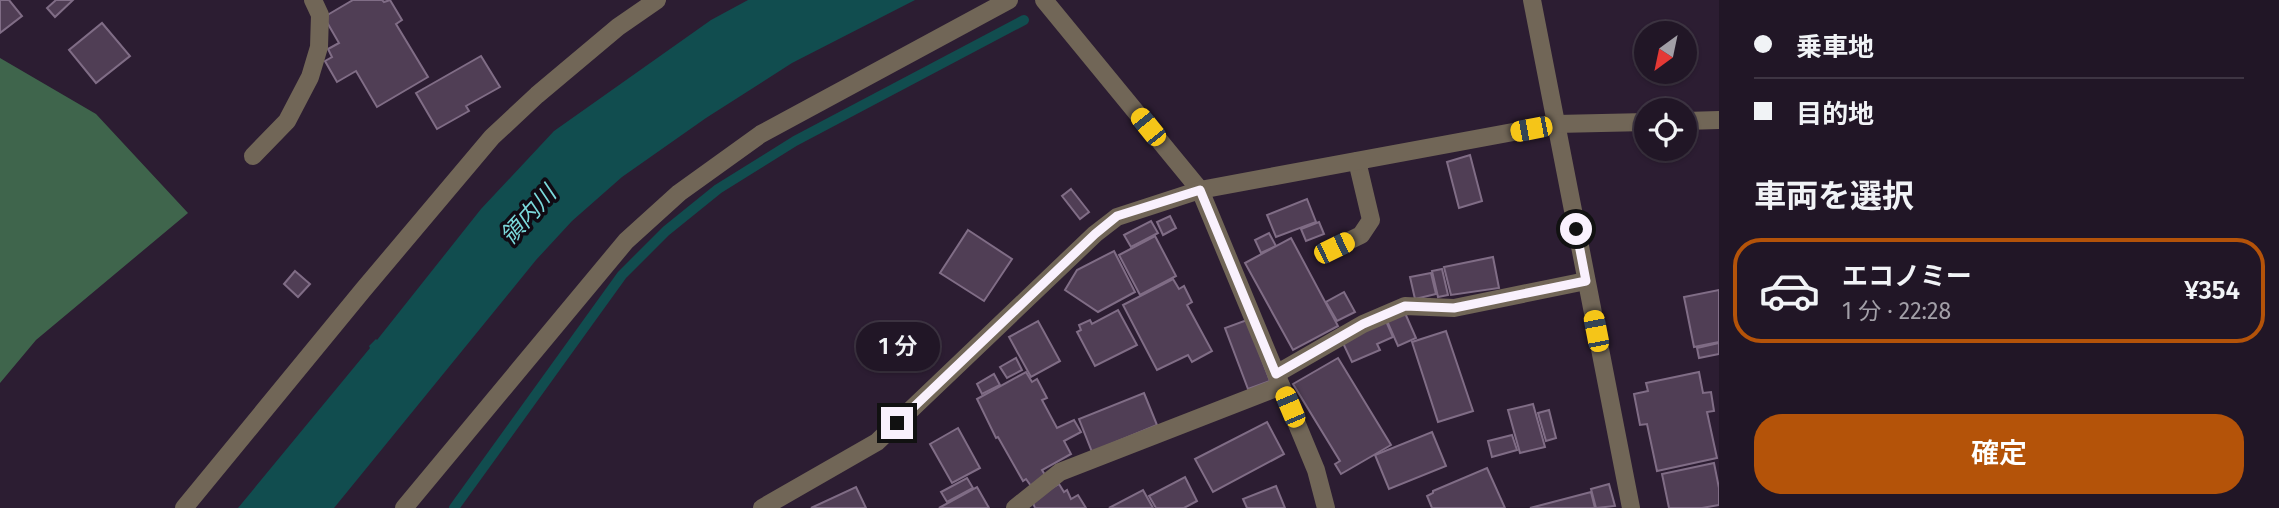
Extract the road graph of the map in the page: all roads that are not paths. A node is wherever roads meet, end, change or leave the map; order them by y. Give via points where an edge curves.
1 (313, 0) edge
2 (657, 0) edge
3 (1009, 0) edge
4 (1044, 0) edge
5 (1532, 0) edge
6 (1719, 120) edge
7 (1697, 121) edge
8 (1634, 122) edge
9 (1556, 124) junction
10 (253, 156) dead end
11 (1357, 161) junction
12 (1200, 190) junction
13 (1334, 248) dead end
14 (1586, 281) junction
15 (1278, 380) junction
16 (184, 508) edge
17 (404, 508) edge
18 (762, 508) edge
19 (1015, 508) edge
20 (1326, 508) edge
21 (1631, 508) edge

1 - 10 street via 320,15 319,47 310,77 287,121
2 - 16 street via 618,27 492,137
3 - 17 street via 761,134 679,193 626,241
4 - 12 street
5 - 9 street
6 - 7 street
8 - 9 street
9 - 11 street
9 - 14 street
11 - 12 street
11 - 13 street via 1371,219 1361,234
12 - 15 street
12 - 18 street via 1117,216 877,442
14 - 15 street via 1454,308 1405,306 1363,324
14 - 21 street
15 - 19 street via 1060,472
15 - 20 street via 1316,470

